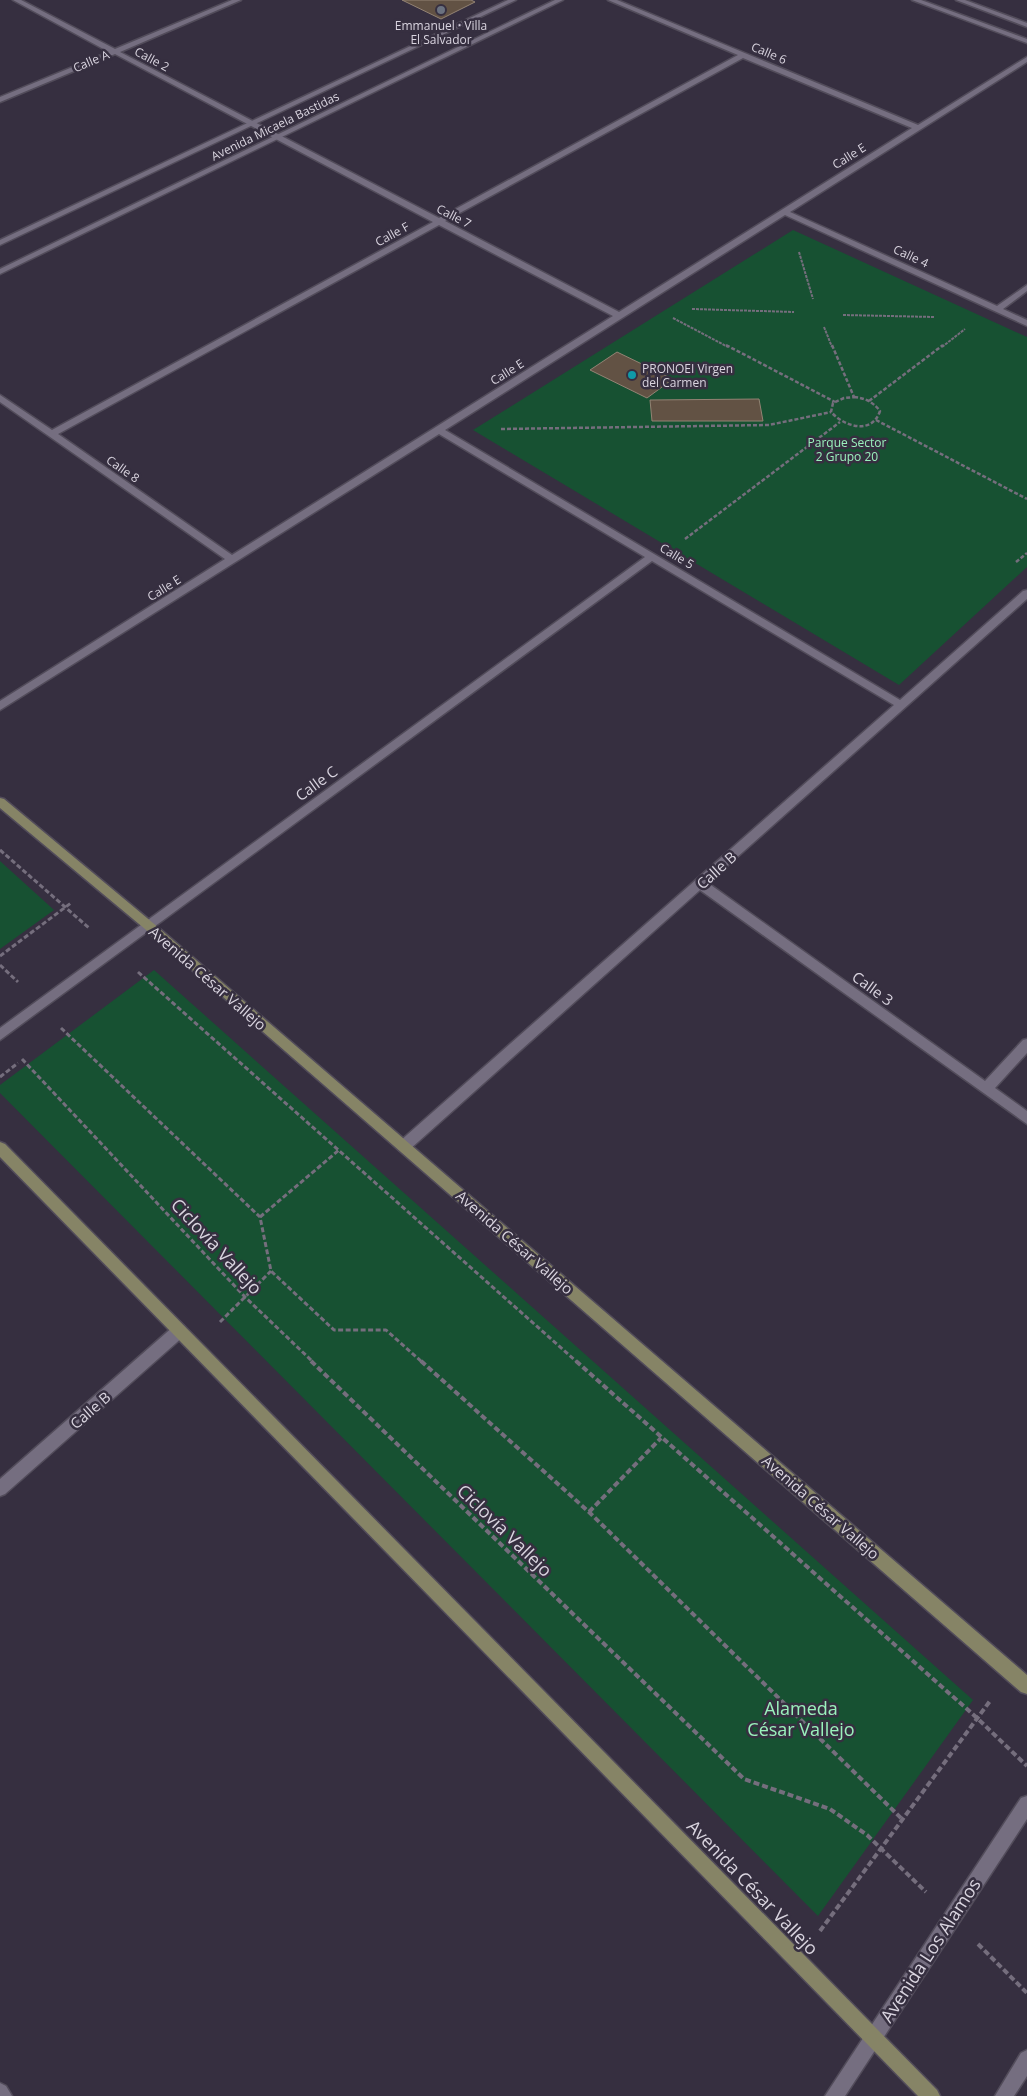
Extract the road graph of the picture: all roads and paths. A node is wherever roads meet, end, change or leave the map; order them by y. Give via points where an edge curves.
1 (16, 0) edge
2 (238, 0) edge
3 (513, 0) edge
4 (560, 0) edge
5 (611, 0) edge
6 (915, 0) edge
7 (959, 0) edge
8 (1027, 25) edge
9 (1027, 41) edge
10 (114, 52) junction
11 (743, 55) junction
12 (1027, 59) edge
13 (0, 100) edge
14 (252, 124) junction
15 (918, 128) junction
16 (277, 137) junction
17 (785, 212) junction
18 (439, 221) junction
19 (0, 243) edge
20 (0, 272) edge
21 (1027, 288) edge
22 (642, 302) junction
23 (996, 308) junction
24 (794, 312) dead end
25 (663, 313) junction
26 (843, 315) dead end
27 (620, 316) junction
28 (981, 317) junction
29 (1027, 323) edge
30 (824, 327) dead end
31 (854, 397) junction
32 (0, 398) edge
33 (869, 401) junction
34 (835, 402) junction
35 (831, 412) junction
36 (876, 420) junction
37 (840, 422) junction
38 (439, 430) junction
39 (52, 434) junction
40 (1027, 499) edge
41 (1027, 553) edge
42 (655, 558) junction
43 (232, 560) junction
44 (1012, 566) dead end
45 (1027, 593) edge
46 (901, 705) junction
47 (0, 706) edge
48 (0, 802) edge
49 (0, 850) edge
50 (98, 884) junction
51 (700, 884) junction
52 (66, 907) junction
53 (149, 926) junction
54 (115, 951) junction
55 (0, 956) edge
56 (63, 1030) dead end
57 (0, 1035) edge
58 (1027, 1044) edge
59 (17, 1054) dead end
60 (986, 1089) junction
61 (1027, 1118) edge
62 (404, 1146) junction
63 (0, 1148) edge
64 (339, 1150) junction
65 (260, 1217) junction
66 (271, 1271) junction
67 (245, 1297) junction
68 (179, 1331) junction
69 (195, 1346) junction
70 (661, 1438) junction
71 (0, 1490) edge
72 (589, 1512) junction
73 (1012, 1672) junction
74 (1027, 1686) edge
75 (977, 1718) junction
76 (1027, 1766) edge
77 (1027, 1804) edge
78 (903, 1820) junction
79 (881, 1848) junction
80 (951, 1918) junction
81 (797, 1961) junction
82 (1027, 1993) edge
83 (872, 2038) junction
84 (1027, 2059) edge
85 (0, 2092) edge
86 (3, 2096) edge
87 (834, 2096) edge
88 (931, 2096) edge
89 (1004, 2096) edge

1 - 10 street, Calle 2
2 - 10 street, Calle A
3 - 14 street, Avenida Micaela Bastidas
4 - 16 street, Avenida Micaela Bastidas
5 - 11 street, Calle 6
6 - 9 street
7 - 8 street
10 - 13 street, Calle A
10 - 14 street, Calle 2
11 - 15 street, Calle 6
11 - 18 street, Calle F
12 - 15 street, Calle E
14 - 16 street, Calle 2
14 - 19 street, Avenida Micaela Bastidas
15 - 17 street, Calle E
16 - 18 street, Calle 7
16 - 20 street, Avenida Micaela Bastidas
17 - 22 street, Calle E
17 - 23 street, Calle 4
18 - 27 street, Calle 7
18 - 39 street, Calle F
21 - 23 street
22 - 25 path
22 - 27 street, Calle E
23 - 28 path
23 - 29 street, Calle 4
24 - 25 path via 671,308
25 - 34 path
26 - 28 path
27 - 38 street, Calle E
28 - 33 path
30 - 31 path
31 - 33 path
31 - 34 path
32 - 39 street, Calle 8
33 - 36 path via 880,411
34 - 35 path
35 - 37 path
35 - 38 path via 768,425
36 - 37 path via 864,426
36 - 40 path
37 - 42 path
38 - 42 street, Calle 5
38 - 43 street, Calle E
39 - 43 street, Calle 8
41 - 44 path
42 - 46 street, Calle 5
42 - 53 street, Calle C
43 - 47 street, Calle E
45 - 46 street, Calle B
46 - 51 street, Calle B
48 - 50 main road, Avenida César Vallejo
49 - 52 path
50 - 52 path
50 - 53 main road, Avenida César Vallejo
51 - 60 street, Calle 3
51 - 62 street, Calle B
52 - 54 path
52 - 55 path
53 - 54 street, Calle C
53 - 62 main road, Avenida César Vallejo
54 - 57 street, Calle C
54 - 64 path
56 - 65 path
58 - 60 street
59 - 67 path, Ciclovía Vallejo
60 - 61 street, Calle 3
62 - 73 main road, Avenida César Vallejo
63 - 68 main road, Avenida César Vallejo
64 - 65 path
64 - 70 path
65 - 66 path
66 - 67 path
66 - 72 path via 334,1330 386,1330
67 - 69 path
67 - 79 path, Ciclovía Vallejo via 744,1779 830,1809 867,1834
68 - 69 main road, Avenida César Vallejo
68 - 71 street, Calle B
69 - 81 main road, Avenida César Vallejo
70 - 72 path
70 - 75 path
72 - 78 path
73 - 74 main road, Avenida César Vallejo
73 - 75 path
75 - 76 path
75 - 78 path
77 - 80 street, Avenida Los Alamos
78 - 79 path
79 - 80 path, Ciclovía Vallejo
79 - 81 path
80 - 82 path, Ciclovía Vallejo
80 - 83 street, Avenida Los Alamos
81 - 83 main road, Avenida César Vallejo
83 - 87 street, Avenida Los Alamos
83 - 88 main road, Avenida César Vallejo
84 - 89 street
85 - 86 street

